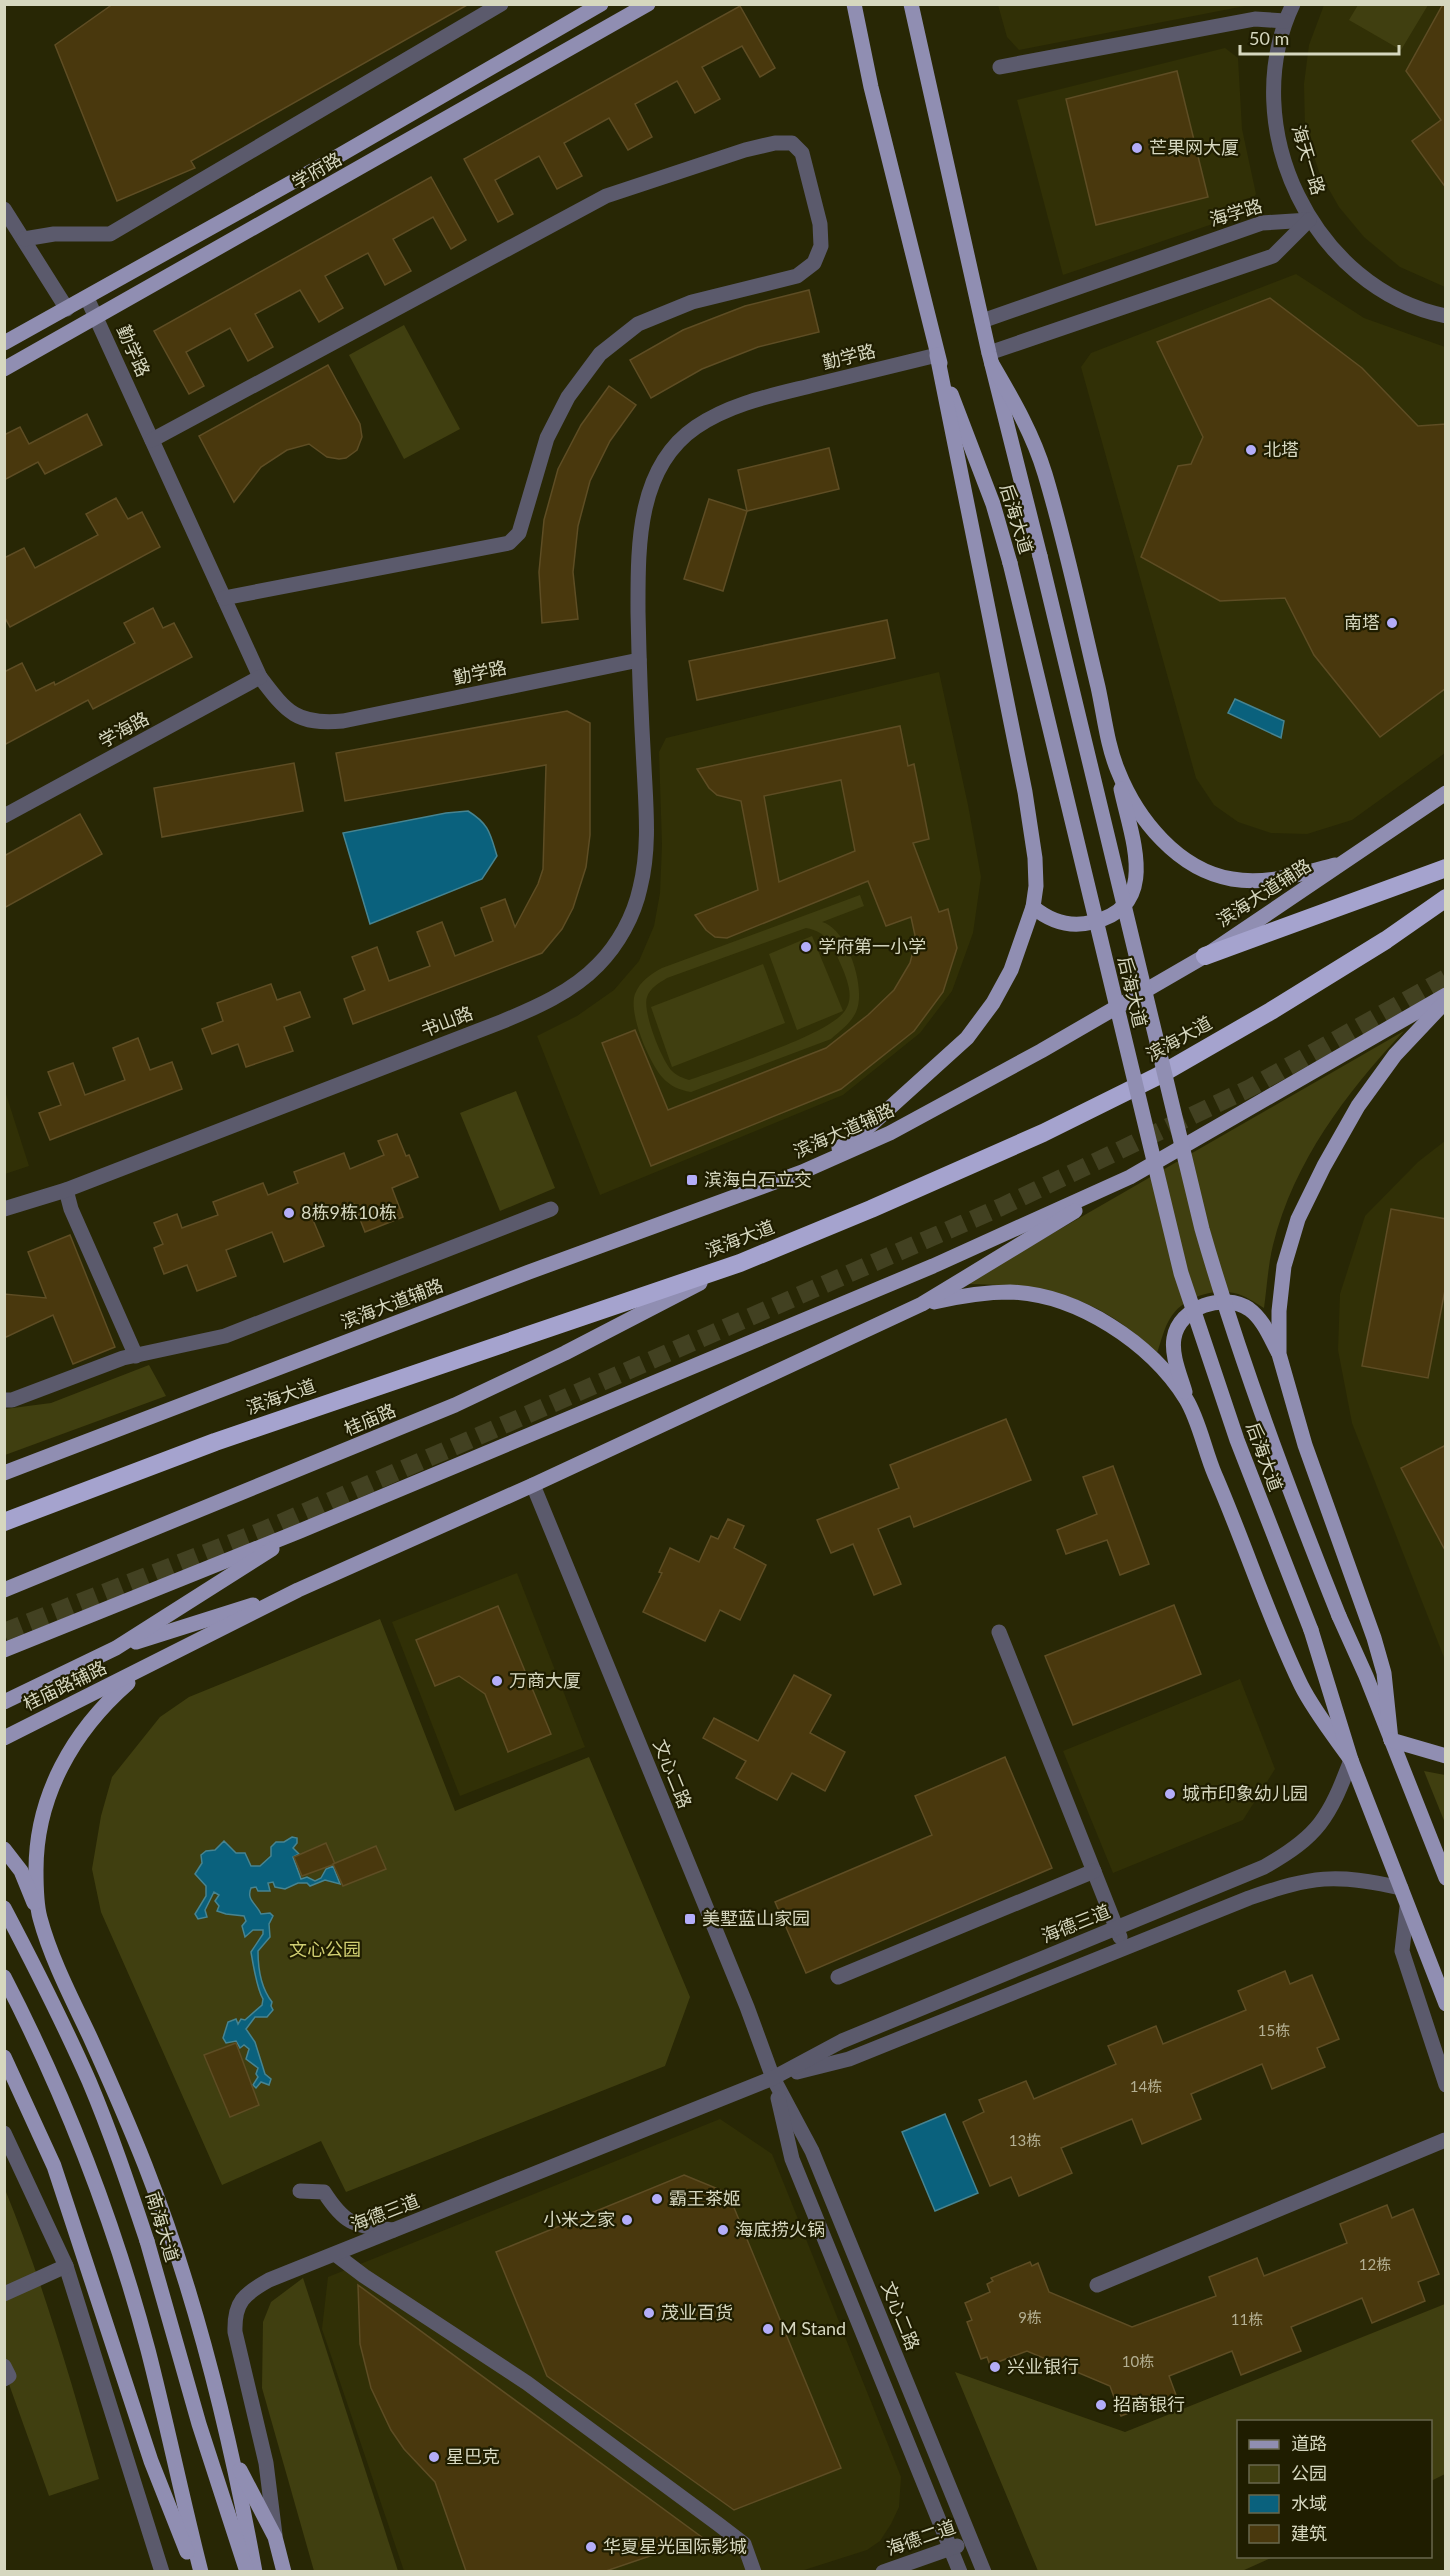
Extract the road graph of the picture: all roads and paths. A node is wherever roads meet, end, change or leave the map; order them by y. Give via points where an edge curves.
1 (501, 4) edge
2 (601, 4) edge
3 (648, 4) edge
4 (854, 4) edge
5 (911, 4) edge
6 (1293, 4) edge
7 (1285, 21) junction
8 (1000, 67) dead end
9 (4, 209) edge
10 (1309, 220) junction
11 (24, 239) junction
12 (87, 298) junction
13 (67, 309) junction
14 (1446, 316) edge
15 (97, 318) junction
16 (982, 321) junction
17 (4, 343) edge
18 (937, 355) junction
19 (991, 358) junction
20 (4, 369) edge
21 (152, 440) junction
22 (224, 598) junction
23 (639, 660) junction
24 (260, 677) junction
25 (1117, 769) junction
26 (1446, 793) edge
27 (4, 816) edge
28 (1346, 862) junction
29 (1446, 868) edge
30 (1446, 898) edge
31 (1034, 907) junction
32 (1205, 956) junction
33 (1446, 995) edge
34 (1446, 1001) edge
35 (802, 1172) junction
36 (1130, 1178) junction
37 (66, 1190) junction
38 (4, 1209) edge
39 (551, 1209) dead end
40 (740, 1263) junction
41 (922, 1304) junction
42 (1279, 1354) junction
43 (136, 1356) junction
44 (4, 1400) edge
45 (1187, 1400) junction
46 (4, 1473) edge
47 (533, 1485) junction
48 (4, 1522) edge
49 (300, 1531) junction
50 (4, 1590) edge
51 (298, 1590) junction
52 (999, 1632) dead end
53 (116, 1648) junction
54 (4, 1650) edge
55 (144, 1669) junction
56 (4, 1702) edge
57 (4, 1738) edge
58 (1391, 1740) junction
59 (1446, 1756) edge
60 (1351, 1760) junction
61 (4, 1849) edge
62 (1094, 1871) junction
63 (1446, 1878) edge
64 (1401, 1888) junction
65 (1407, 1907) junction
66 (4, 1908) edge
67 (40, 1917) junction
68 (1117, 1929) junction
69 (1125, 1948) junction
70 (4, 1977) edge
71 (838, 1977) dead end
72 (1446, 2004) edge
73 (4, 2057) edge
74 (773, 2078) junction
75 (1446, 2085) edge
76 (4, 2133) edge
77 (1445, 2140) edge
78 (300, 2191) dead end
79 (396, 2230) junction
80 (335, 2254) junction
81 (66, 2266) junction
82 (1097, 2285) dead end
83 (4, 2294) edge
84 (4, 2366) edge
85 (4, 2379) edge
86 (232, 2454) junction
87 (275, 2537) junction
88 (972, 2542) junction
89 (950, 2548) junction
90 (162, 2571) edge
91 (195, 2571) edge
92 (201, 2571) edge
93 (247, 2571) edge
94 (255, 2571) edge
95 (284, 2571) edge
96 (754, 2571) edge
97 (883, 2571) edge
98 (960, 2571) edge
99 (983, 2571) edge

1 - 11 street via 110,234 54,234
2 - 12 main road, 学府路
3 - 15 main road, 学府路
4 - 18 main road, 后海大道
5 - 16 main road, 后海大道
6 - 7 street, 海天一路
7 - 8 street via 1255,19
7 - 10 street, 海天一路 via 1274,79 1276,113 1288,173
9 - 11 street
10 - 14 street, 海天一路 via 1347,265 1372,286 1400,301
10 - 16 street, 海学路 via 1262,223
10 - 19 street via 1273,256
11 - 13 street
12 - 13 main road, 学府路
12 - 15 street, 勤学路
13 - 17 main road, 学府路
15 - 20 main road, 学府路
15 - 21 street, 勤学路
16 - 19 main road, 后海大道
18 - 23 street, 勤学路 via 757,399 722,412 686,437 651,484 642,523 638,556
18 - 31 main road via 1025,792 1035,858
18 - 60 main road, 后海大道, bridge via 993,504 1010,564 1175,1250 1215,1378 1311,1630
19 - 25 main road via 1027,425 1046,475
19 - 58 main road, 后海大道, bridge via 1205,1239 1267,1428
21 - 22 street, 勤学路
21 - 22 street via 606,196 775,143 792,143 802,153 819,224 821,246 814,263 797,276 692,302 638,324 600,354 568,397 547,438 519,533 509,543
22 - 24 street, 勤学路
23 - 24 street, 勤学路 via 321,723 302,719 287,710
23 - 37 street, 书山路 via 645,860 631,916 598,965 574,985 516,1015
24 - 27 street, 学海路
25 - 28 main road via 1131,798 1158,836 1204,870 1231,879 1265,881
25 - 31 main road via 1137,866 1137,884 1132,895 1114,914 1087,924 1058,923
26 - 28 main road, 滨海大道辅路
28 - 32 main road, 滨海大道辅路
29 - 32 highway
30 - 40 highway, 滨海大道 via 1291,999 1158,1076 1043,1133
31 - 35 main road via 1011,970 967,1038 863,1132
32 - 35 main road, 滨海大道辅路 via 891,1133
33 - 36 main road
34 - 42 main road via 1395,1055 1358,1106 1298,1219 1284,1266
35 - 46 main road, 滨海大道辅路
36 - 41 main road
36 - 49 main road via 933,1266
37 - 38 street, 书山路
37 - 43 street
39 - 43 street via 225,1336
40 - 48 highway, 滨海大道 via 215,1442
40 - 50 main road, 桂庙路 via 455,1405
41 - 45 main road via 1002,1292 1053,1300 1096,1316 1133,1340 1160,1365
41 - 47 main road
42 - 45 main road via 1264,1326 1248,1308 1232,1302 1213,1302 1199,1308 1176,1327 1173,1340
42 - 58 main road via 1305,1445 1374,1638 1384,1673
43 - 44 street
45 - 60 main road via 1301,1684
47 - 51 main road
47 - 74 street, 文心二路
49 - 53 main road
49 - 54 main road
51 - 53 main road
51 - 55 main road
52 - 62 street
53 - 56 main road
55 - 57 main road, 桂庙路辅路
55 - 67 main road via 107,1701 80,1734 55,1777 41,1819 36,1869
58 - 59 main road
58 - 63 main road, 后海大道
60 - 64 main road, 后海大道
60 - 68 street, 海德三道 via 1320,1826 1286,1855
61 - 67 main road via 21,1871
62 - 68 street
62 - 71 street
64 - 65 main road, 后海大道
64 - 69 street, 海德三道 via 1337,1877 1302,1881
65 - 72 main road, 后海大道
65 - 75 street via 1402,1951
66 - 93 main road, 南海大道, bridge via 69,2036 120,2159
67 - 86 main road via 146,2166 198,2325
68 - 69 street
68 - 74 street, 海德三道 via 842,2041
69 - 74 street, 海德三道 via 849,2059
70 - 92 main road via 76,2134 116,2248 148,2350
73 - 91 main road via 54,2166 151,2461
74 - 79 street, 海德三道
74 - 88 street, 文心二路 via 812,2151
74 - 89 street, 文心二路 via 792,2159
76 - 81 street
77 - 82 street
78 - 79 street via 324,2192 339,2215 363,2226
79 - 80 street, 海德三道
80 - 87 street, 海德三道 via 250,2291 238,2304 234,2318 266,2463
80 - 96 street via 528,2382 718,2524 744,2544
81 - 83 street
81 - 90 street
84 - 85 street via 9,2376
86 - 87 main road
86 - 94 main road
87 - 95 main road
88 - 89 street, 海德二道
88 - 99 street, 文心二路
89 - 97 street, 海德二道
89 - 98 street, 文心二路

